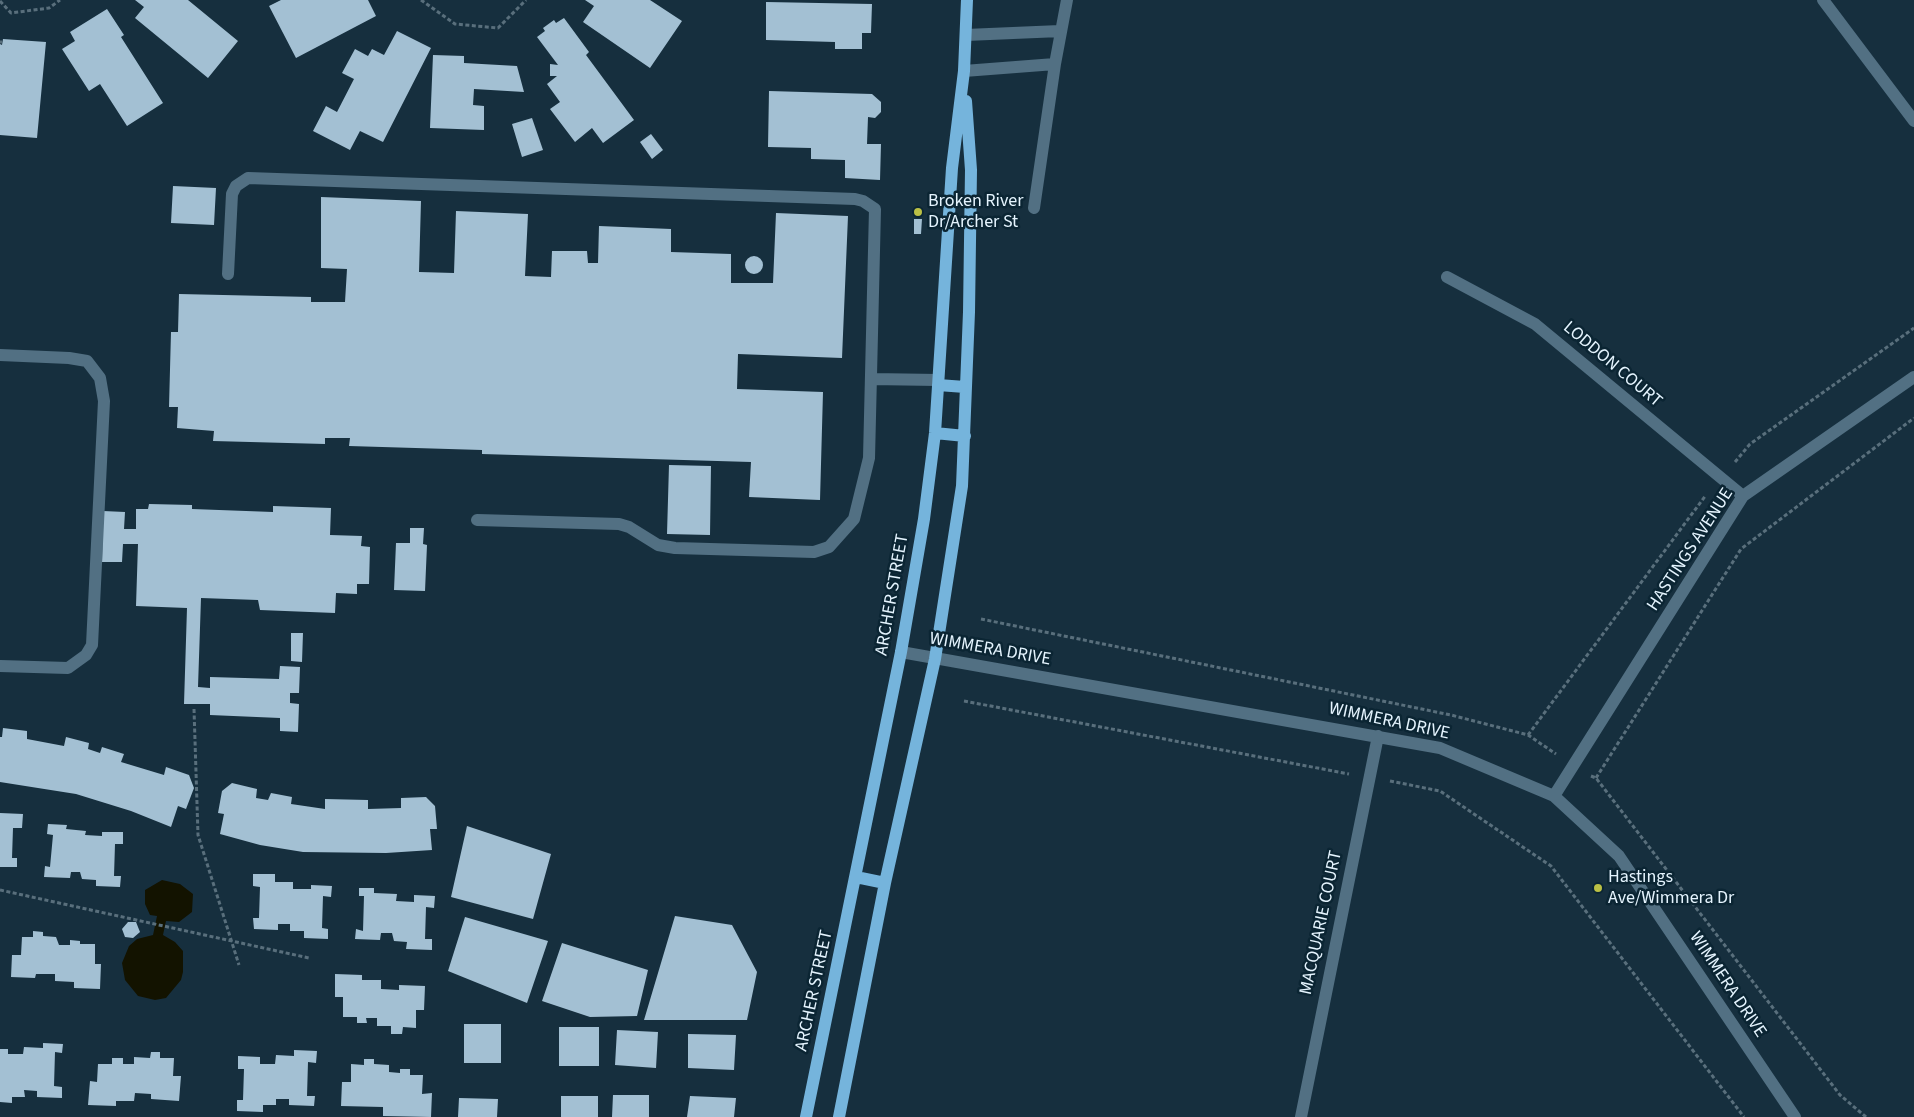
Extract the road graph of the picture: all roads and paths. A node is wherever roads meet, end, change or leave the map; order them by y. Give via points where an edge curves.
1 (60, 0) edge
2 (420, 0) edge
3 (526, 0) edge
4 (967, 0) edge
5 (1067, 0) edge
6 (1823, 0) edge
7 (0, 1) edge
8 (1060, 31) junction
9 (966, 35) junction
10 (1055, 64) junction
11 (964, 71) junction
12 (1914, 121) edge
13 (1034, 208) dead end
14 (228, 274) dead end
15 (1447, 277) dead end
16 (0, 355) edge
17 (1914, 377) edge
18 (871, 379) junction
19 (938, 383) junction
20 (966, 387) junction
21 (1914, 418) edge
22 (935, 433) junction
23 (965, 436) junction
24 (1743, 496) junction
25 (477, 520) dead end
26 (982, 618) dead end
27 (901, 652) junction
28 (935, 659) junction
29 (0, 666) edge
30 (964, 701) dead end
31 (194, 709) dead end
32 (1378, 736) junction
33 (1574, 765) junction
34 (1370, 778) junction
35 (1596, 778) junction
36 (1554, 796) junction
37 (856, 877) junction
38 (885, 883) junction
39 (0, 890) edge
40 (231, 941) junction
41 (309, 958) dead end
42 (239, 965) dead end
43 (806, 1117) edge
44 (839, 1117) edge
45 (1300, 1117) edge
46 (1744, 1117) edge
47 (1795, 1117) edge
48 (1866, 1117) edge

1 - 7 path via 49,8 11,13
2 - 3 path via 455,24 498,28
4 - 9 main road, ARCHER STREET
5 - 8 street
6 - 12 street
8 - 9 street
8 - 10 street
9 - 11 main road, ARCHER STREET
10 - 11 street
10 - 13 street
11 - 19 main road, ARCHER STREET via 952,168
11 - 20 main road, ARCHER STREET via 970,170
14 - 18 street via 232,194 236,186 248,178 855,199 871,205 876,217
15 - 24 street, LODDON COURT via 1535,324
16 - 29 street via 87,361 100,378 104,401 92,645 86,655 68,668
17 - 24 street, HASTINGS AVENUE
18 - 19 street
18 - 25 street via 868,458 856,514 851,526 822,551 675,548 658,545 619,524
19 - 20 main road
19 - 22 main road, ARCHER STREET
20 - 23 main road, ARCHER STREET
21 - 35 path via 1741,549
22 - 23 main road
22 - 27 main road, ARCHER STREET
23 - 28 main road, ARCHER STREET via 962,486
24 - 33 street, HASTINGS AVENUE
26 - 33 path via 1452,715 1528,735
27 - 28 street, WIMMERA DRIVE
27 - 37 main road, ARCHER STREET
28 - 32 street, WIMMERA DRIVE
28 - 38 main road, ARCHER STREET
30 - 34 path
31 - 40 path via 198,835
32 - 34 street, MACQUARIE COURT
32 - 36 street, WIMMERA DRIVE via 1440,748
33 - 35 path
33 - 36 street, HASTINGS AVENUE
34 - 45 street, MACQUARIE COURT
34 - 46 path via 1440,791 1552,866
35 - 48 path via 1840,1095
36 - 47 street, WIMMERA DRIVE via 1619,856
37 - 38 main road
37 - 43 main road, ARCHER STREET
38 - 44 main road, ARCHER STREET
39 - 40 path
40 - 41 path
40 - 42 path

